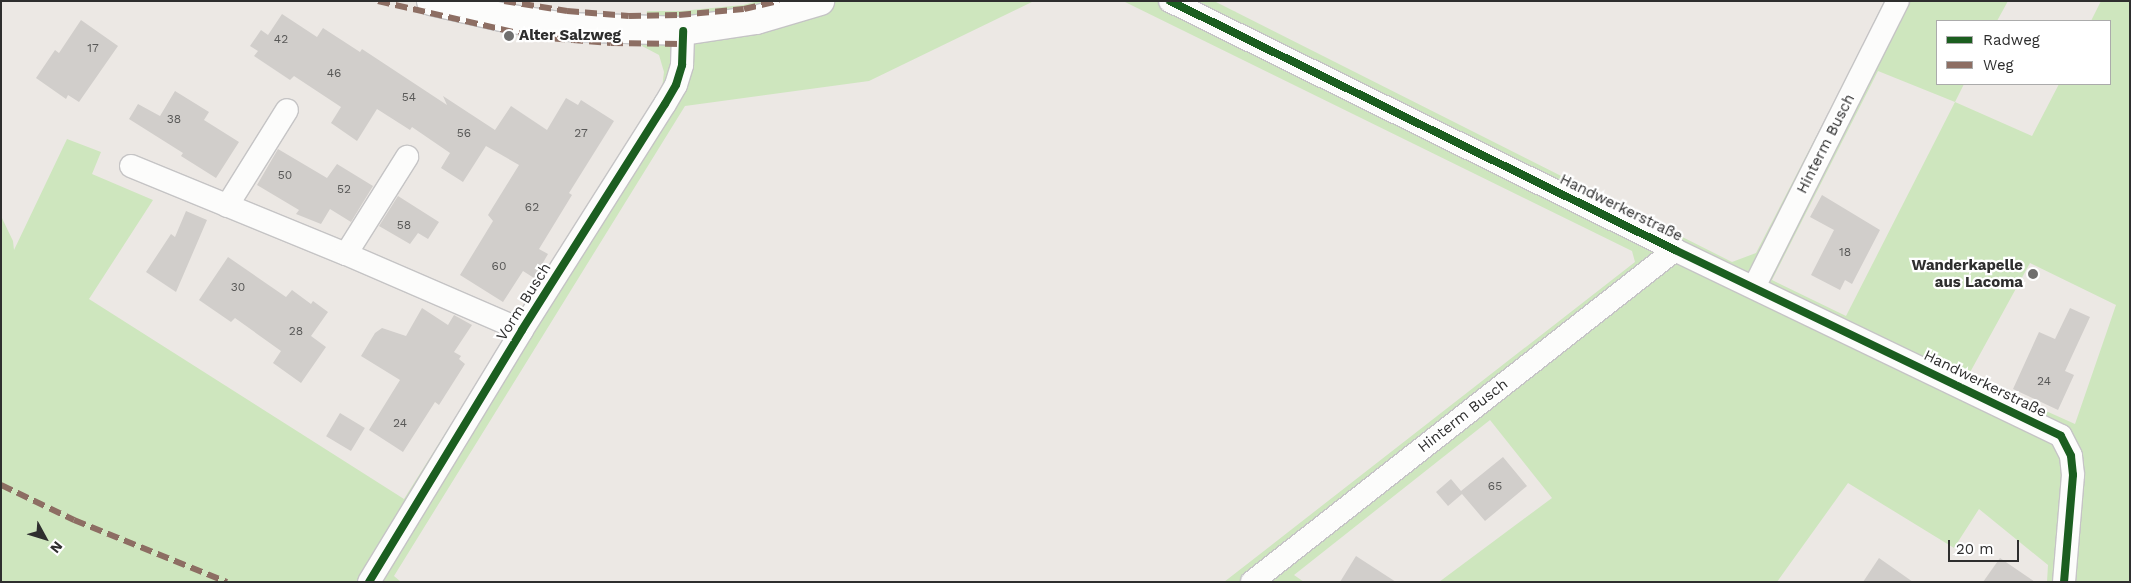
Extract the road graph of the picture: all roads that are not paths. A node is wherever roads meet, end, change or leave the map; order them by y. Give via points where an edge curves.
1 (431, 1) edge
2 (820, 1) edge
3 (1170, 1) edge
4 (1898, 1) edge
5 (683, 31) junction
6 (287, 110) dead end
7 (407, 156) dead end
8 (132, 166) dead end
9 (227, 206) junction
10 (1675, 250) junction
11 (346, 254) junction
12 (1754, 287) junction
13 (522, 330) junction
14 (369, 582) edge
15 (1252, 582) edge
16 (2064, 582) edge

1 - 5 street via 506,18 567,27
2 - 5 street via 756,20
3 - 10 street, Handwerkerstraße
4 - 12 street, Hinterm Busch
5 - 13 street, Vorm Busch via 682,65 676,84
6 - 9 street
7 - 11 street
8 - 9 street, Vorm Busch
9 - 11 street, Vorm Busch
10 - 12 street, Handwerkerstraße
10 - 15 street, Hinterm Busch
11 - 13 street, Vorm Busch
12 - 16 street, Handwerkerstraße via 2060,436 2071,456 2073,475
13 - 14 street, Vorm Busch

